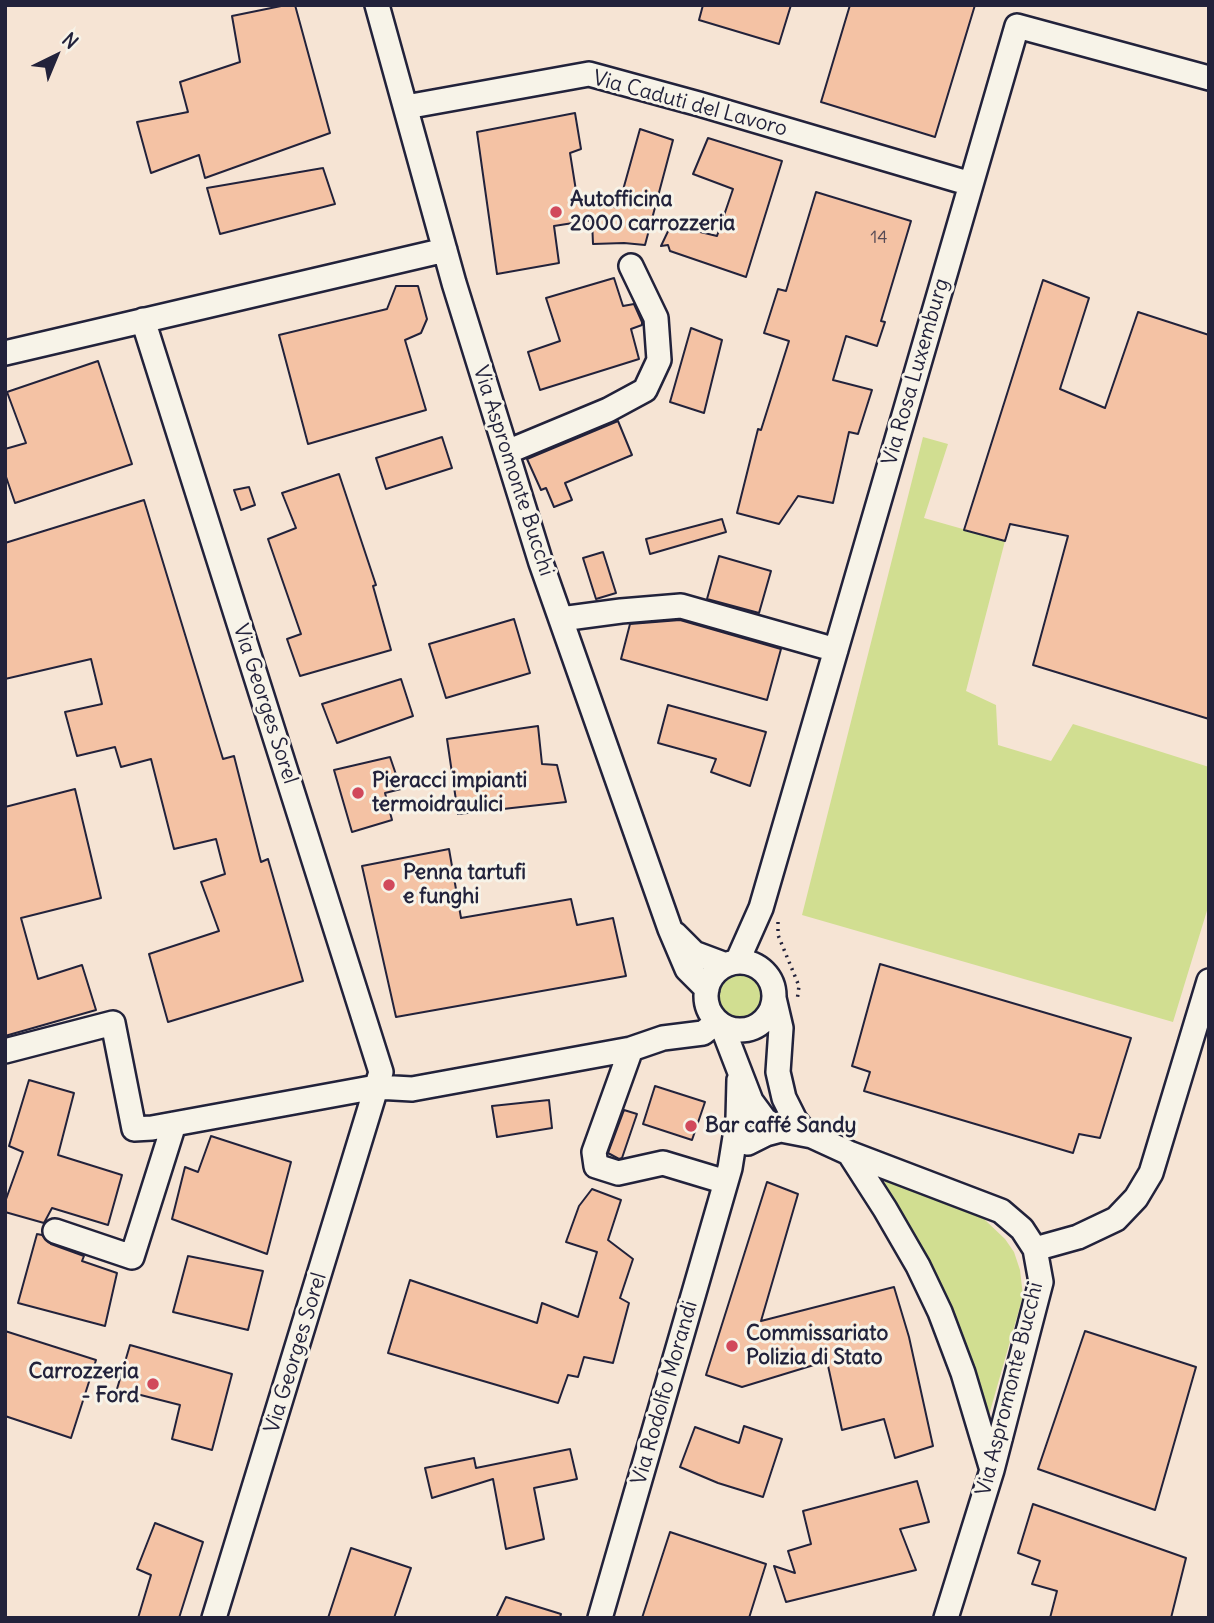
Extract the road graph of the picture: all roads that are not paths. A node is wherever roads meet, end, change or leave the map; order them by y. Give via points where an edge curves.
1 (377, 5) edge
2 (1020, 16) edge
3 (1209, 78) edge
4 (405, 107) junction
5 (971, 184) junction
6 (445, 250) junction
7 (631, 266) dead end
8 (143, 320) junction
9 (5, 352) edge
10 (507, 452) junction
11 (561, 619) junction
12 (836, 650) junction
13 (769, 910) junction
14 (670, 929) junction
15 (731, 964) junction
16 (1209, 981) edge
17 (773, 991) junction
18 (706, 994) junction
19 (720, 1024) junction
20 (663, 1038) junction
21 (631, 1049) junction
22 (5, 1051) edge
23 (778, 1072) junction
24 (740, 1073) junction
25 (376, 1087) junction
26 (174, 1124) junction
27 (773, 1125) junction
28 (806, 1134) junction
29 (849, 1153) junction
30 (728, 1175) junction
31 (55, 1231) dead end
32 (1035, 1249) junction
33 (992, 1470) junction
34 (214, 1618) edge
35 (600, 1618) edge
36 (946, 1618) edge

1 - 4 street, Via Aspromonte Bucchi
2 - 3 street, Via Rosa Luxemburg
2 - 5 street, Via Rosa Luxemburg
4 - 5 street, Via Caduti del Lavoro via 589,74
4 - 6 street, Via Aspromonte Bucchi
5 - 12 street, Via Rosa Luxemburg
6 - 8 street
6 - 10 street, Via Aspromonte Bucchi
7 - 10 street via 656,318 660,360 645,390
8 - 9 street
8 - 25 street, Via Georges Sorel via 381,1072
10 - 11 street, Via Aspromonte Bucchi
11 - 12 street via 681,606
11 - 14 street, Via Aspromonte Bucchi
12 - 13 street, Via Rosa Luxemburg
13 - 15 street, Via Rosa Luxemburg
13 - 17 street, Via Rosa Luxemburg via 761,946
14 - 15 street, Via Aspromonte Bucchi via 694,953
14 - 18 street, Via Aspromonte Bucchi via 687,969
15 - 17 street, Via Aspromonte Bucchi via 758,967
15 - 18 street via 717,971
16 - 32 street via 1152,1173 1136,1198 1116,1219 1078,1237
17 - 19 street via 772,1010 756,1027 733,1030
17 - 23 street via 780,1028
18 - 19 street, Via Aspromonte Bucchi via 708,1007
18 - 20 street via 685,1024
19 - 20 street via 703,1033
19 - 24 street, Via Aspromonte Bucchi
20 - 21 street
21 - 25 street via 412,1089
21 - 30 street via 594,1152 596,1166 618,1172 663,1163
22 - 26 street via 113,1023 134,1129
23 - 27 street
23 - 28 street via 784,1098
24 - 27 street, Via Aspromonte Bucchi via 751,1101
24 - 30 street, Via Rodolfo Morandi
25 - 26 street
25 - 34 street, Via Georges Sorel
26 - 31 street via 132,1257
27 - 28 street, Via Aspromonte Bucchi
27 - 30 street, Via Rodolfo Morandi via 748,1143
28 - 29 street, Via Aspromonte Bucchi
29 - 32 street, Via Aspromonte Bucchi via 1002,1211
29 - 33 street via 892,1220 940,1312
30 - 35 street, Via Rodolfo Morandi
32 - 33 street, Via Aspromonte Bucchi via 1041,1282
33 - 36 street, Via Aspromonte Bucchi

